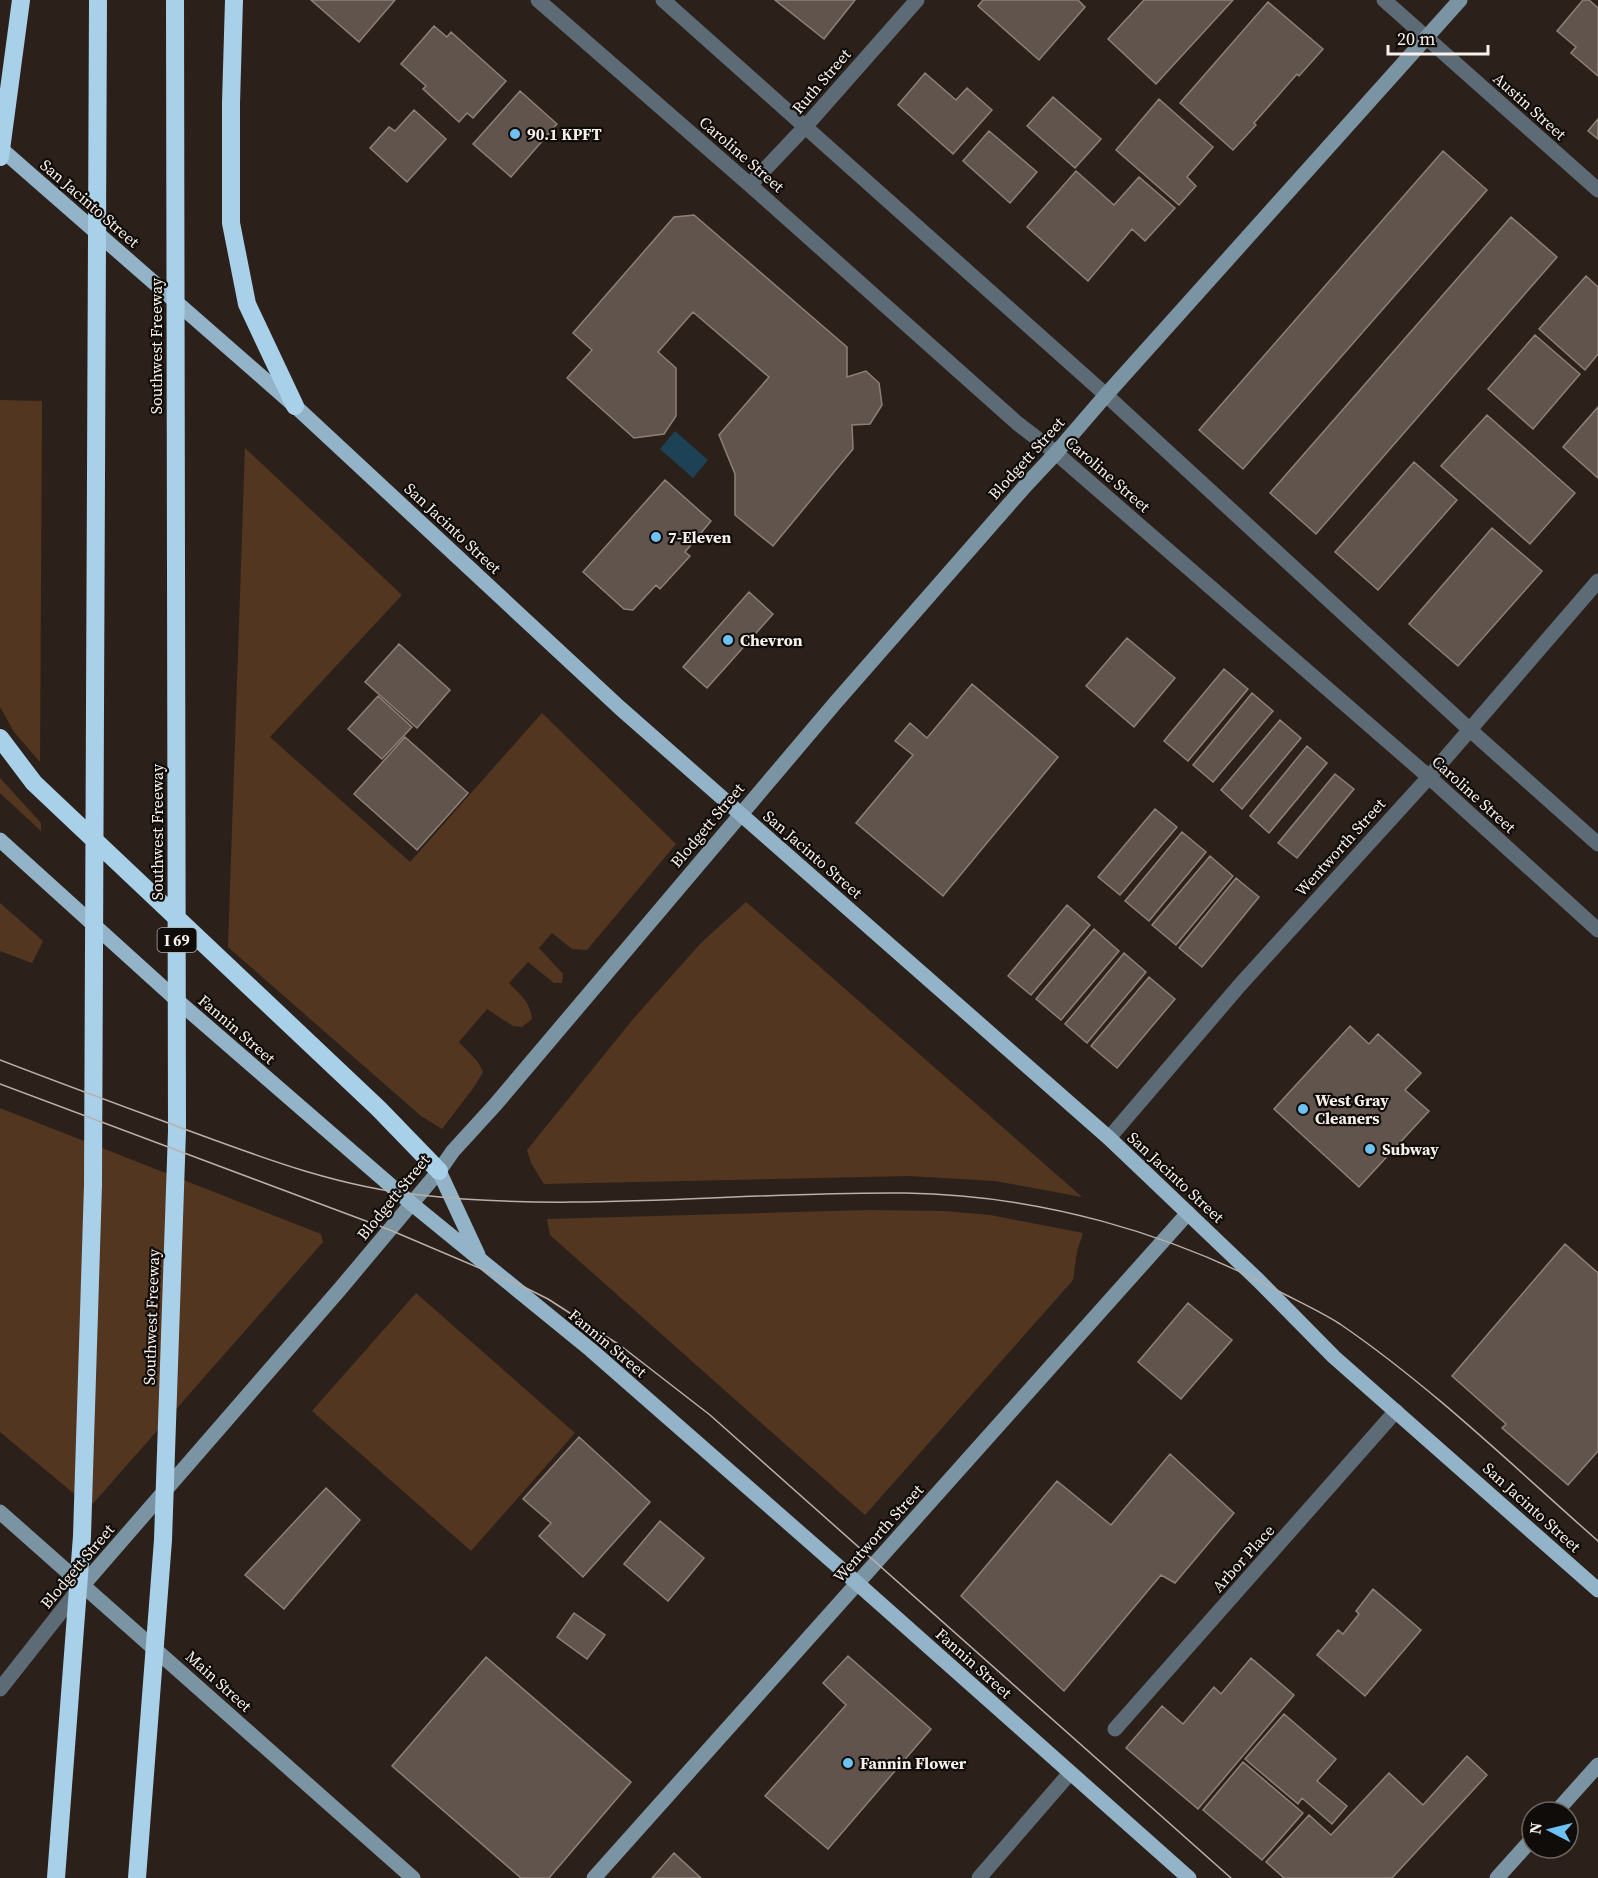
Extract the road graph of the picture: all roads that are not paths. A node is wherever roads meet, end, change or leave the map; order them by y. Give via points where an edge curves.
1 (21, 0) edge
2 (98, 0) edge
3 (175, 0) edge
4 (234, 0) edge
5 (538, 0) edge
6 (663, 0) edge
7 (917, 0) edge
8 (1384, 0) edge
9 (1460, 0) edge
10 (1427, 37) junction
11 (805, 127) junction
12 (0, 148) edge
13 (0, 157) edge
14 (750, 184) junction
15 (1598, 190) edge
16 (1106, 395) junction
17 (295, 406) junction
18 (1056, 453) junction
19 (1598, 581) edge
20 (1469, 729) junction
21 (0, 738) edge
22 (1429, 777) junction
23 (740, 814) junction
24 (0, 840) edge
25 (1598, 844) edge
26 (1598, 930) edge
27 (1109, 1138) junction
28 (439, 1171) junction
29 (412, 1204) junction
30 (1188, 1214) junction
31 (481, 1260) junction
32 (1396, 1411) junction
33 (0, 1512) edge
34 (857, 1583) junction
35 (83, 1585) junction
36 (1598, 1590) edge
37 (0, 1689) edge
38 (1115, 1729) dead end
39 (1598, 1765) edge
40 (1070, 1773) junction
41 (1567, 1800) edge
42 (1520, 1852) edge
43 (56, 1878) edge
44 (137, 1878) edge
45 (413, 1878) edge
46 (594, 1878) edge
47 (979, 1878) edge
48 (1189, 1878) edge
49 (1497, 1878) edge

1 - 13 highway
2 - 43 highway via 93,1185 82,1536
3 - 44 highway, Southwest Freeway / I 69 via 177,1131 163,1540
4 - 17 highway via 231,223 247,304
5 - 14 street, Caroline Street
6 - 11 street
7 - 11 street, Ruth Street
8 - 10 street, Austin Street
9 - 10 main road, Blodgett Street
10 - 15 street, Austin Street
10 - 16 main road, Blodgett Street
11 - 14 street, Ruth Street
11 - 16 street
12 - 17 main road, San Jacinto Street
14 - 18 street, Caroline Street via 1017,423
16 - 18 main road, Blodgett Street
16 - 20 street
17 - 23 main road, San Jacinto Street
18 - 22 street, Caroline Street
18 - 23 main road, Blodgett Street
19 - 20 street, Wentworth Street
20 - 22 street, Wentworth Street
20 - 25 street
21 - 28 highway via 34,783 386,1116
22 - 26 street, Caroline Street
22 - 27 street, Wentworth Street via 1304,913
23 - 27 main road, San Jacinto Street
23 - 28 main road, Blodgett Street
24 - 29 main road, Fannin Street
27 - 30 main road, San Jacinto Street
28 - 29 main road, Blodgett Street
28 - 31 main road
29 - 31 main road, Fannin Street
29 - 35 main road, Blodgett Street
30 - 32 main road, San Jacinto Street via 1334,1357
30 - 34 main road, Wentworth Street
31 - 34 main road, Fannin Street via 591,1350
32 - 36 main road, San Jacinto Street
32 - 38 street, Arbor Place
33 - 35 main road, Main Street
34 - 40 main road, Fannin Street
34 - 46 main road, Wentworth Street
35 - 37 street, Blodgett Street
35 - 45 main road, Main Street
39 - 41 main road
40 - 47 street
40 - 48 main road, Fannin Street
42 - 49 main road

